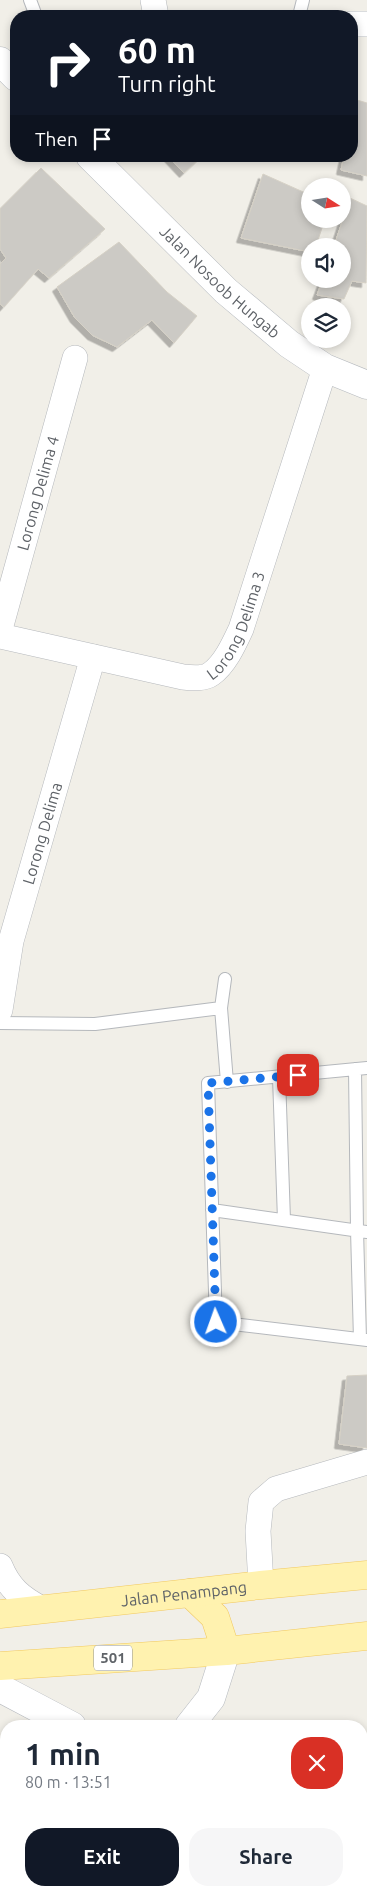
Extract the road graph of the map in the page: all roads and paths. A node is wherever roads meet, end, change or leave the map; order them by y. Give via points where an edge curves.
1 (96, 162) edge
2 (75, 358) dead end
3 (325, 368) junction
4 (367, 385) edge
5 (0, 629) edge
6 (0, 636) edge
7 (93, 657) junction
8 (225, 980) dead end
9 (222, 1008) junction
10 (0, 1010) edge
11 (0, 1023) edge
12 (361, 1069) edge
13 (279, 1077) junction
14 (228, 1082) junction
15 (212, 1210) junction
16 (284, 1220) junction
17 (362, 1231) edge
18 (364, 1340) edge
19 (367, 1462) edge
20 (0, 1566) edge
21 (367, 1575) edge
22 (262, 1585) junction
23 (190, 1593) junction
24 (42, 1609) junction
25 (0, 1614) edge
26 (367, 1636) edge
27 (226, 1651) junction
28 (0, 1666) edge
29 (0, 1688) edge
30 (61, 1720) edge
31 (194, 1720) edge

1 - 3 main road, Jalan Nosoob Hungab via 226,291 289,344
2 - 5 street, Lorong Delima 4
3 - 4 main road, Jalan Nosoob Hungab
3 - 7 street, Lorong Delima 3 via 241,629 231,650 211,674 198,678
6 - 7 street, Lorong Delima 3
7 - 10 street, Lorong Delima via 12,942
8 - 9 lane
9 - 11 lane via 94,1024
9 - 14 lane
12 - 13 lane
12 - 17 lane
13 - 14 lane
13 - 16 lane
14 - 15 lane via 208,1083
15 - 16 lane
15 - 18 lane via 216,1322
16 - 17 lane
17 - 18 lane
19 - 22 street via 276,1489 260,1502 258,1531
20 - 24 street via 6,1581 17,1593
21 - 22 main road, Jalan Penampang
22 - 23 main road, Jalan Penampang
23 - 24 main road, Jalan Penampang
23 - 27 main road via 215,1617
24 - 25 main road, Jalan Penampang
26 - 27 main road, 501
27 - 28 main road, 501
27 - 31 main road via 212,1698
29 - 30 main road

